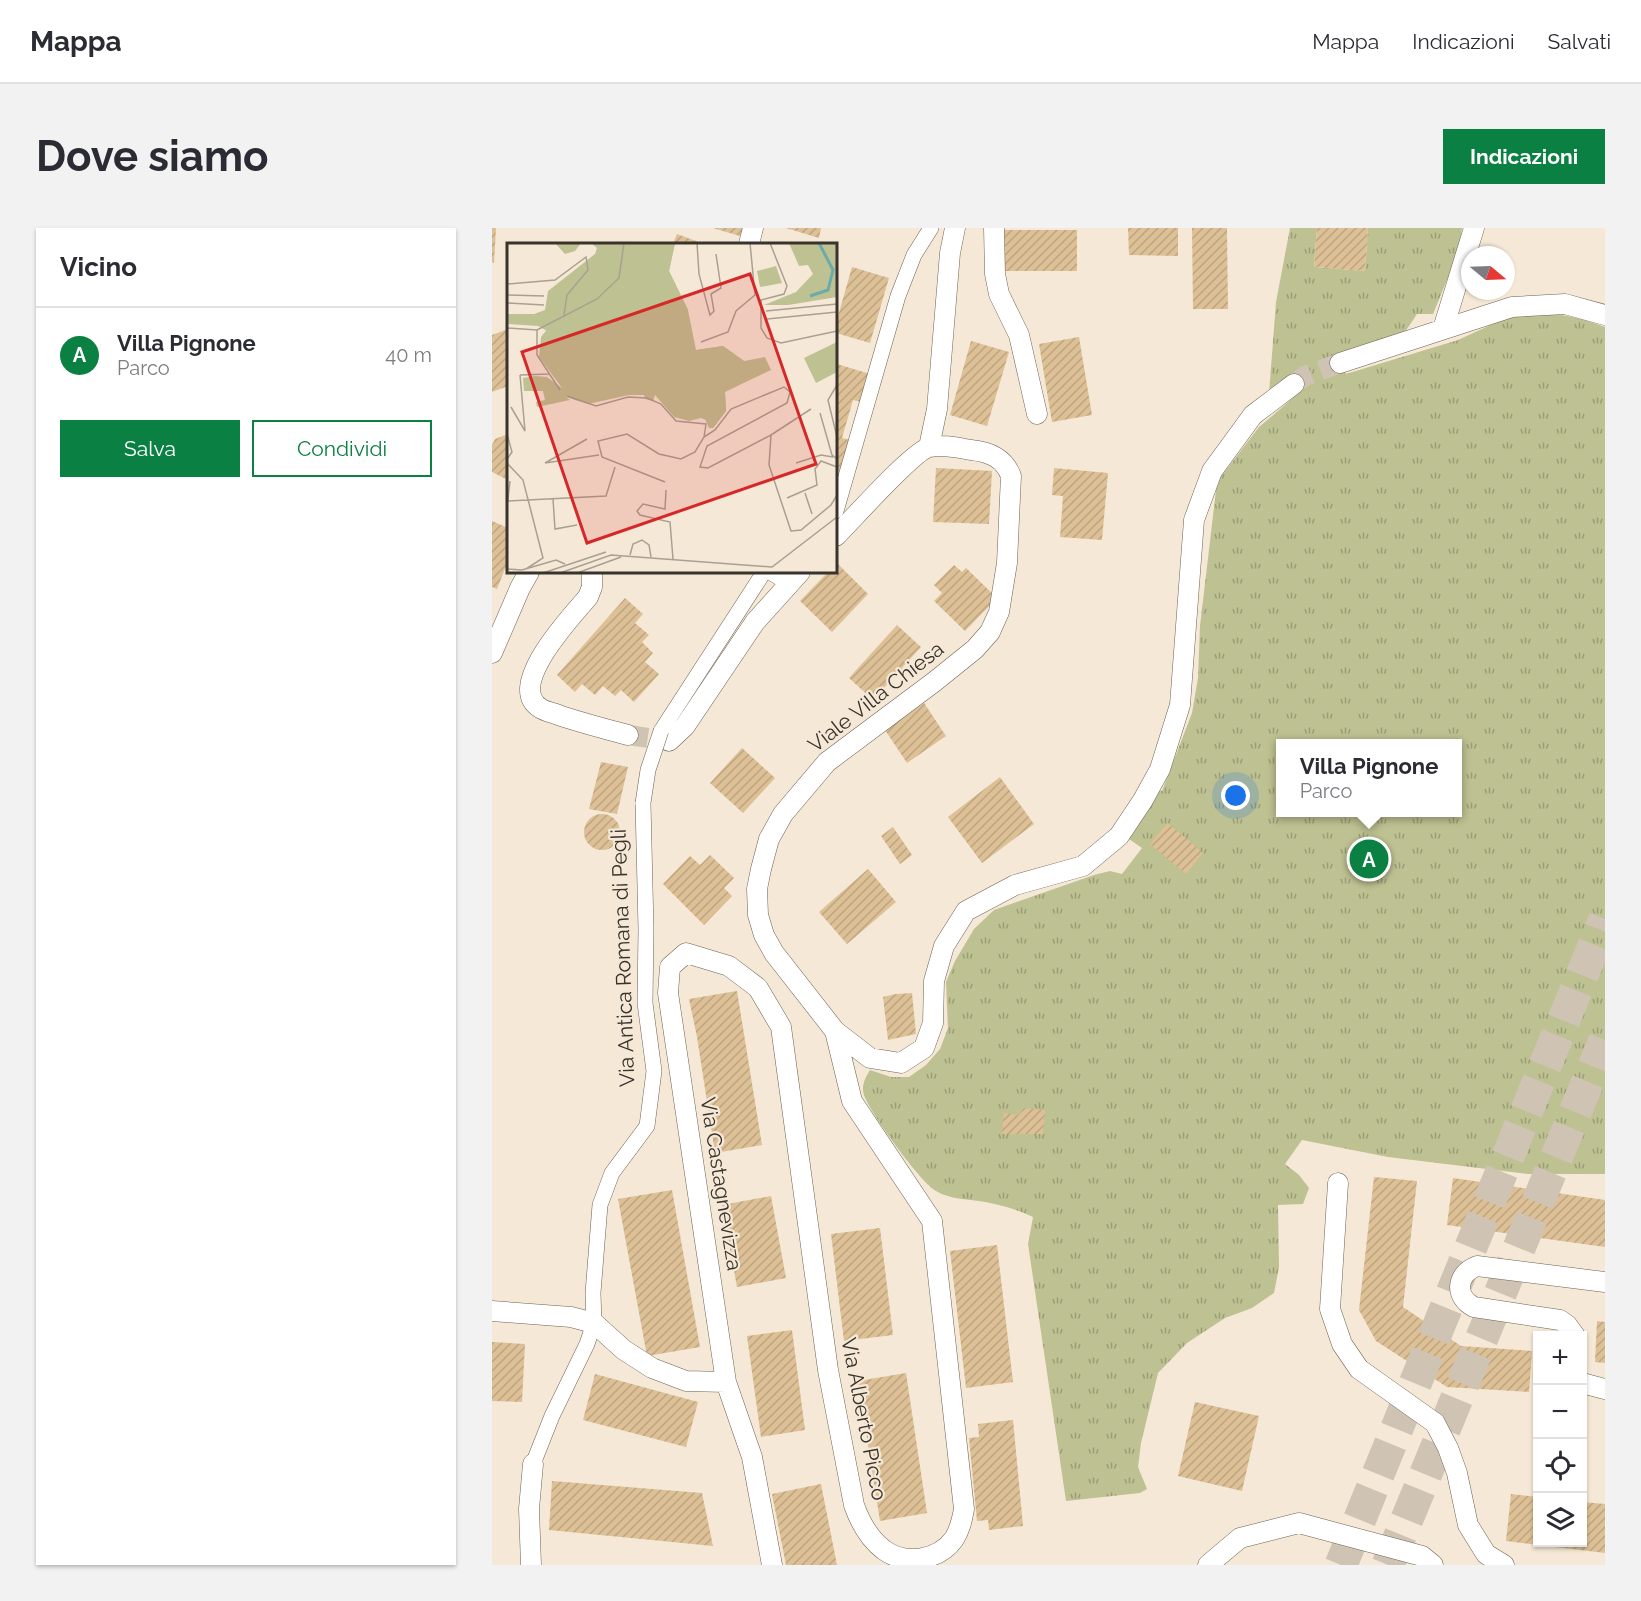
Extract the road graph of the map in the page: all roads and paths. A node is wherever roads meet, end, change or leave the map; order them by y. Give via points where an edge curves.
1 (753, 228) edge
2 (931, 228) edge
3 (955, 228) edge
4 (994, 228) edge
5 (1473, 228) edge
6 (749, 243) edge
7 (1605, 315) edge
8 (1443, 329) junction
9 (1340, 363) tunnel mouth
10 (1294, 384) tunnel mouth
11 (1037, 414) dead end
12 (929, 447) junction
13 (837, 507) edge
14 (837, 535) edge
15 (528, 573) edge
16 (591, 573) edge
17 (763, 573) edge
18 (775, 573) edge
19 (794, 577) edge
20 (492, 653) edge
21 (628, 735) tunnel mouth
22 (665, 736) junction
23 (668, 993) joint
24 (836, 1031) junction
25 (1338, 1183) dead end
26 (1605, 1282) edge
27 (492, 1311) edge
28 (594, 1323) junction
29 (1572, 1331) edge
30 (726, 1382) junction
31 (1587, 1384) edge
32 (1605, 1389) edge
33 (533, 1464) joint
34 (531, 1565) edge
35 (772, 1565) edge
36 (1208, 1565) edge
37 (1433, 1565) edge
38 (1504, 1565) edge

1 - 6 street
2 - 13 street via 914,255 898,296
3 - 12 street via 937,409
4 - 11 street via 999,294 1019,335
5 - 8 street
7 - 8 street via 1565,304 1512,307
8 - 9 street
10 - 24 street, Viale Villa Chiesa via 1253,415 1212,471 1194,520 1180,705 1160,769 1123,832 1083,866 1015,885 966,911 944,946 934,981 933,1023 924,1048 901,1063 870,1058
12 - 14 street via 912,458
12 - 24 street, Viale Villa Chiesa via 982,451 1007,466 1011,476 1007,562 996,622 962,660 827,762 783,814 770,839 757,889 758,915 774,953
15 - 20 street
16 - 21 street via 588,597 537,663 529,683 530,694 542,709
17 - 22 street, Via Antica Romana di Pegli
18 - 19 street
19 - 22 street via 754,622 685,726
22 - 28 street, Via Antica Romana di Pegli, bridge via 648,770 643,803 645,1003 654,1071 647,1125 612,1173 600,1205
23 - 24 street, Via Alberto Picco via 670,967 686,953 729,966 758,988 781,1027 828,1370 854,1504 861,1526 884,1550 913,1560 943,1550 954,1539 964,1509 932,1221 852,1101
23 - 30 street, Via Castagnevizza
25 - 38 street via 1330,1309 1342,1344 1359,1369 1435,1424 1457,1473 1468,1525 1486,1554
26 - 29 street via 1477,1266 1461,1279 1460,1293 1474,1307 1560,1320
27 - 28 street via 571,1317
28 - 30 street via 652,1368 686,1381
28 - 33 street, Via Antica Romana di Pegli
30 - 35 street, Via Castagnevizza via 752,1457
31 - 32 street
33 - 34 street, Via Antica Romana di Pegli via 529,1509
36 - 37 street via 1240,1538 1299,1523 1422,1556

